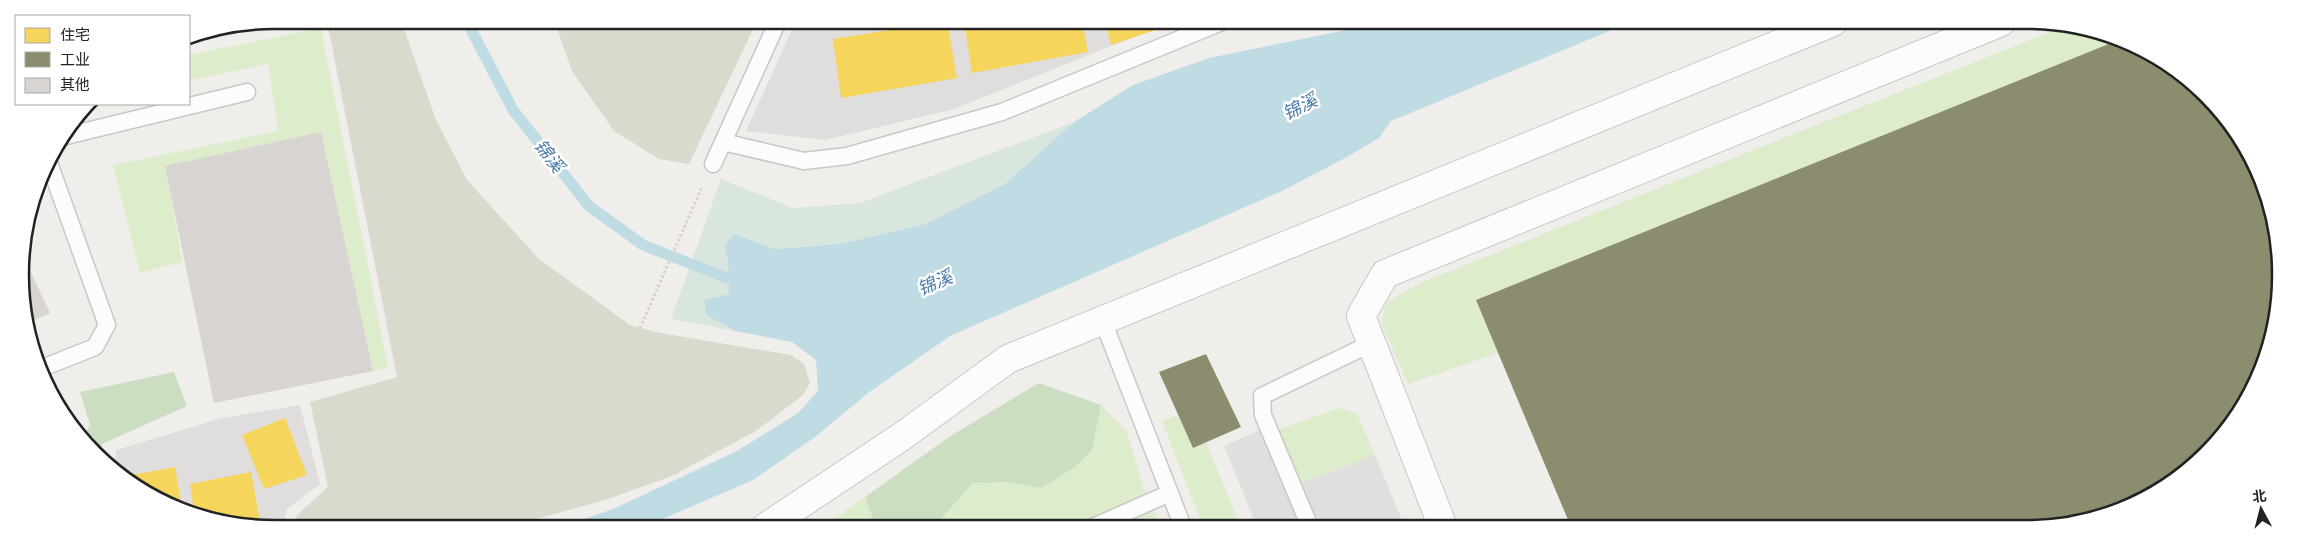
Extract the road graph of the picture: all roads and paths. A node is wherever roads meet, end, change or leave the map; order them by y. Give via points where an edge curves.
1 (774, 29) edge
2 (1204, 29) edge
3 (1816, 29) edge
4 (1984, 29) edge
5 (247, 92) dead end
6 (73, 134) edge
7 (723, 142) junction
8 (713, 164) joint
9 (52, 170) edge
10 (1103, 321) junction
11 (640, 328) dead end
12 (1372, 343) junction
13 (46, 366) edge
14 (1170, 494) junction
15 (776, 520) edge
16 (1110, 520) edge
17 (1180, 520) edge
18 (1307, 520) edge
19 (1440, 520) edge

1 - 7 lane
2 - 7 lane via 1002,112 847,156 804,161
3 - 10 street
4 - 12 street via 1385,274 1361,316
5 - 6 lane
7 - 8 lane
8 - 11 path
9 - 13 lane via 107,325 95,347
10 - 14 lane
10 - 15 street via 1008,359 901,437
12 - 18 lane via 1262,396 1263,415
12 - 19 street
14 - 16 lane
14 - 17 lane

